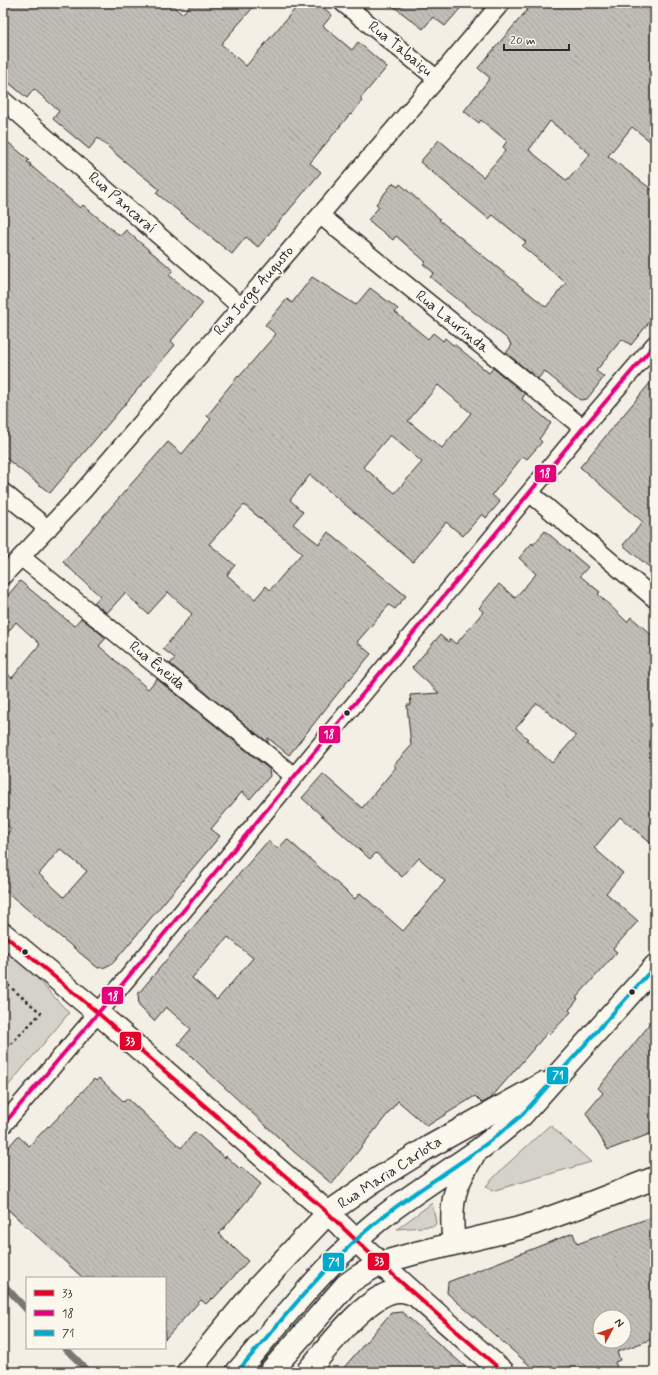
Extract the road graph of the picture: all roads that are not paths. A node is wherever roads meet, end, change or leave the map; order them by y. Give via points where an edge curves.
1 (343, 3) edge
2 (501, 3) edge
3 (437, 80) junction
4 (3, 100) edge
5 (320, 215) junction
6 (241, 307) junction
7 (655, 344) edge
8 (583, 428) junction
9 (3, 492) edge
10 (530, 493) junction
11 (48, 529) junction
12 (21, 556) junction
13 (3, 576) edge
14 (655, 599) edge
15 (294, 776) junction
16 (3, 934) edge
17 (655, 966) edge
18 (98, 1013) junction
19 (554, 1078) junction
20 (3, 1125) edge
21 (474, 1153) junction
22 (655, 1178) edge
23 (328, 1213) junction
24 (356, 1240) junction
25 (454, 1244) junction
26 (382, 1263) junction
27 (416, 1295) junction
28 (188, 1372) edge
29 (237, 1372) edge
30 (270, 1372) edge
31 (307, 1372) edge
32 (503, 1372) edge

1 - 3 street, Rua Tabaiçu
2 - 3 street, Rua Jorge Augusto
3 - 5 street, Rua Jorge Augusto
4 - 6 street, Rua Pancaraí
5 - 6 street, Rua Jorge Augusto
5 - 8 street, Rua Laurinda
6 - 11 street, Rua Jorge Augusto
7 - 8 street
8 - 10 street
9 - 11 street
10 - 14 street
10 - 15 street
11 - 12 street, Rua Jorge Augusto
12 - 13 street, Rua Jorge Augusto
12 - 15 street, Rua Êneida
15 - 18 street
16 - 18 street
17 - 19 street, Rua Maria Carlota
18 - 20 street
18 - 23 street
19 - 21 street, Rua Maria Carlota via 522,1115
19 - 23 street, Rua Maria Carlota via 429,1147
21 - 24 street, Rua Maria Carlota via 408,1198
21 - 25 street via 455,1194 452,1212
22 - 25 street via 524,1227
23 - 24 street
23 - 28 street, Rua Maria Carlota via 259,1286
24 - 26 street
24 - 29 street, Rua Maria Carlota via 326,1268
25 - 26 street
26 - 27 street
26 - 30 street via 346,1285
27 - 31 street via 401,1291 387,1294 370,1303
27 - 32 street

